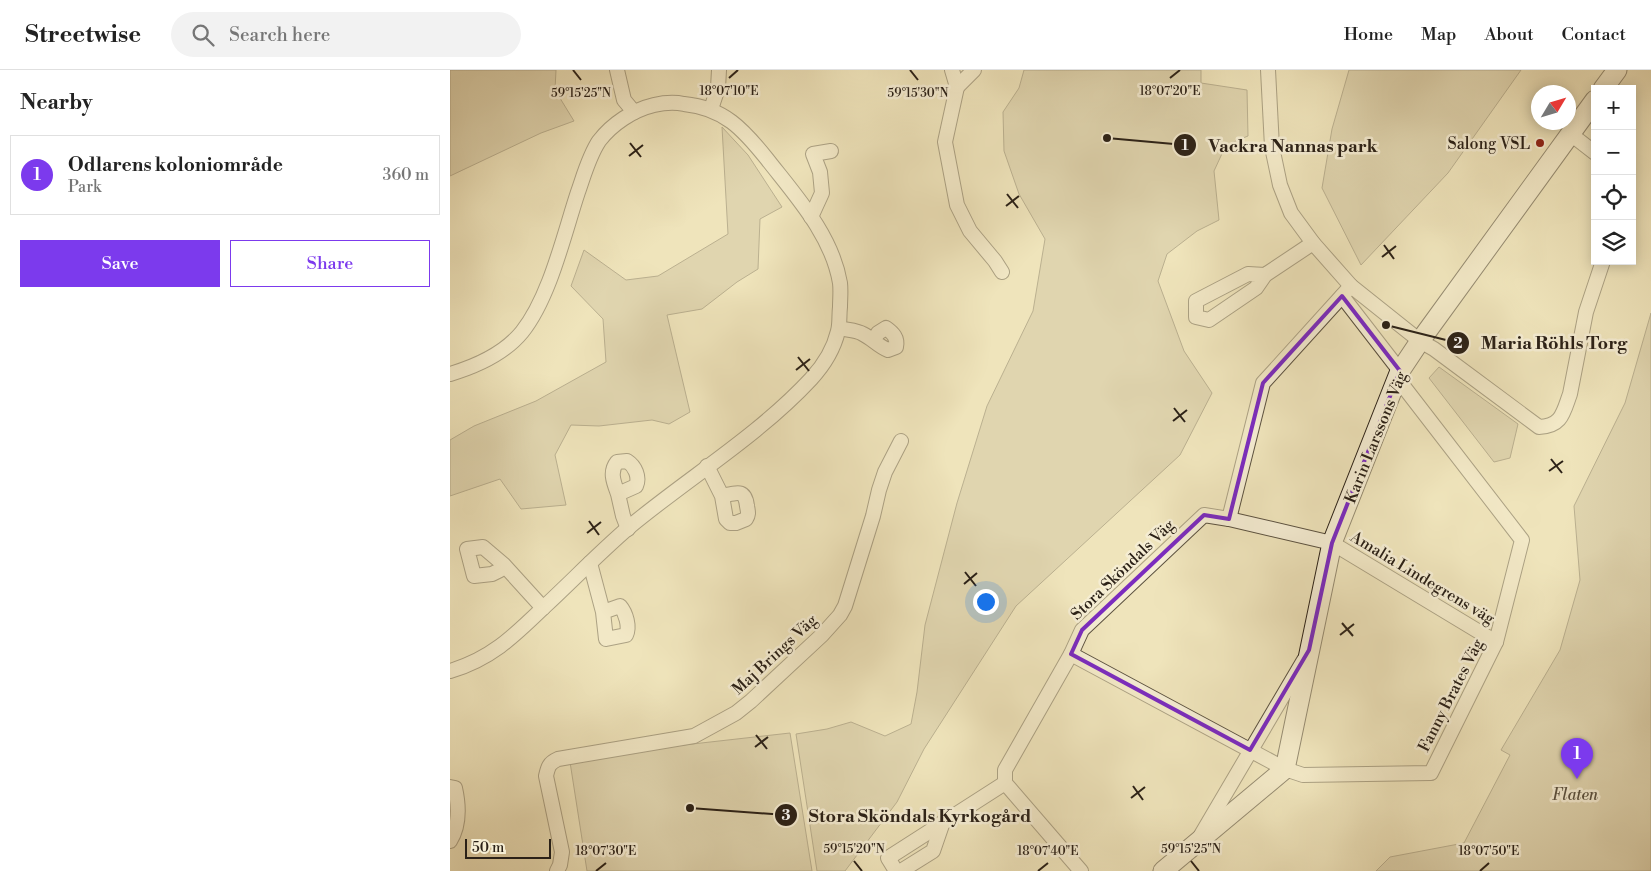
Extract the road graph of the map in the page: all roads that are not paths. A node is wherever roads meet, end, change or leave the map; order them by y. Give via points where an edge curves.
1 (617, 70) edge
2 (952, 70) edge
3 (974, 70) edge
4 (1268, 70) edge
5 (1617, 70) edge
6 (722, 71) edge
7 (1606, 85) edge
8 (957, 88) junction
9 (1591, 105) edge
10 (711, 109) junction
11 (634, 112) junction
12 (1568, 136) junction
13 (1591, 150) edge
14 (831, 151) dead end
15 (811, 217) junction
16 (1313, 243) junction
17 (1602, 265) edge
18 (1002, 272) dead end
19 (1265, 275) junction
20 (1347, 291) junction
21 (839, 328) junction
22 (874, 340) dead end
23 (1420, 341) junction
24 (450, 374) edge
25 (1399, 374) junction
26 (901, 441) dead end
27 (707, 466) junction
28 (618, 494) dead end
29 (722, 496) dead end
30 (1229, 519) junction
31 (628, 529) junction
32 (1332, 542) junction
33 (590, 563) junction
34 (503, 564) dead end
35 (543, 608) junction
36 (602, 612) dead end
37 (1496, 642) junction
38 (1309, 650) junction
39 (1071, 654) junction
40 (450, 671) edge
41 (1250, 750) junction
42 (1285, 769) junction
43 (1005, 783) junction
44 (452, 787) edge
45 (943, 822) junction
46 (450, 841) edge
47 (1196, 843) junction
48 (557, 871) edge
49 (896, 871) edge
50 (902, 871) edge
51 (1081, 871) edge
52 (1163, 871) edge

1 - 11 street via 624,100
2 - 8 street
3 - 8 street
4 - 16 street via 1272,147 1280,184 1291,213
5 - 7 street
6 - 10 street
8 - 18 street via 945,142 957,206 970,231
9 - 12 street, Karin Larssons Väg
10 - 11 street via 676,103 656,104
10 - 15 street via 738,126
11 - 24 street via 614,126 592,154 547,287 522,332 477,366
12 - 13 street
12 - 23 street, Karin Larssons Väg
14 - 15 street via 814,154 822,193
15 - 21 street via 826,243 840,284
16 - 19 street
16 - 20 street
17 - 23 street via 1586,312 1570,394 1560,420 1549,426 1539,427
19 - 19 street via 1256,288 1209,320 1196,317 1196,301 1248,274
20 - 23 street
20 - 25 street
20 - 30 street via 1263,383
21 - 22 street via 861,332
21 - 27 street via 827,357 815,375 738,444
23 - 25 street, Karin Larssons Väg
25 - 32 street, Karin Larssons Väg
25 - 37 street, Fanny Brates Väg via 1522,540
26 - 48 street, Maj Brings Väg via 882,481 845,606 822,635 769,686 736,712 694,736 558,759 548,766 546,776 562,852
27 - 29 street
27 - 31 street
28 - 31 street
30 - 32 street, Stora Sköndals Väg
30 - 39 street, Stora Sköndals Väg via 1204,515 1082,630
31 - 33 street
32 - 37 street, Amalia Lindegrens väg
32 - 38 street, Karin Larssons Väg
33 - 35 street
33 - 36 street
34 - 35 street
35 - 40 street via 505,644 480,660
37 - 42 street, Fanny Brates Väg via 1430,772 1303,775
38 - 41 street, Karin Larssons Väg
38 - 42 street, Karin Larssons Väg
39 - 41 street, Fanny Brates Väg
39 - 43 street, Stora Sköndals Väg via 1005,770
41 - 42 street, Fanny Brates Väg
41 - 47 street, Karin Larssons Väg
42 - 47 street, Karin Larssons Väg
43 - 45 street
43 - 51 street
44 - 46 street via 458,801 458,821
45 - 49 street via 888,858
45 - 50 street via 933,851
47 - 52 street, Karin Larssons Väg

